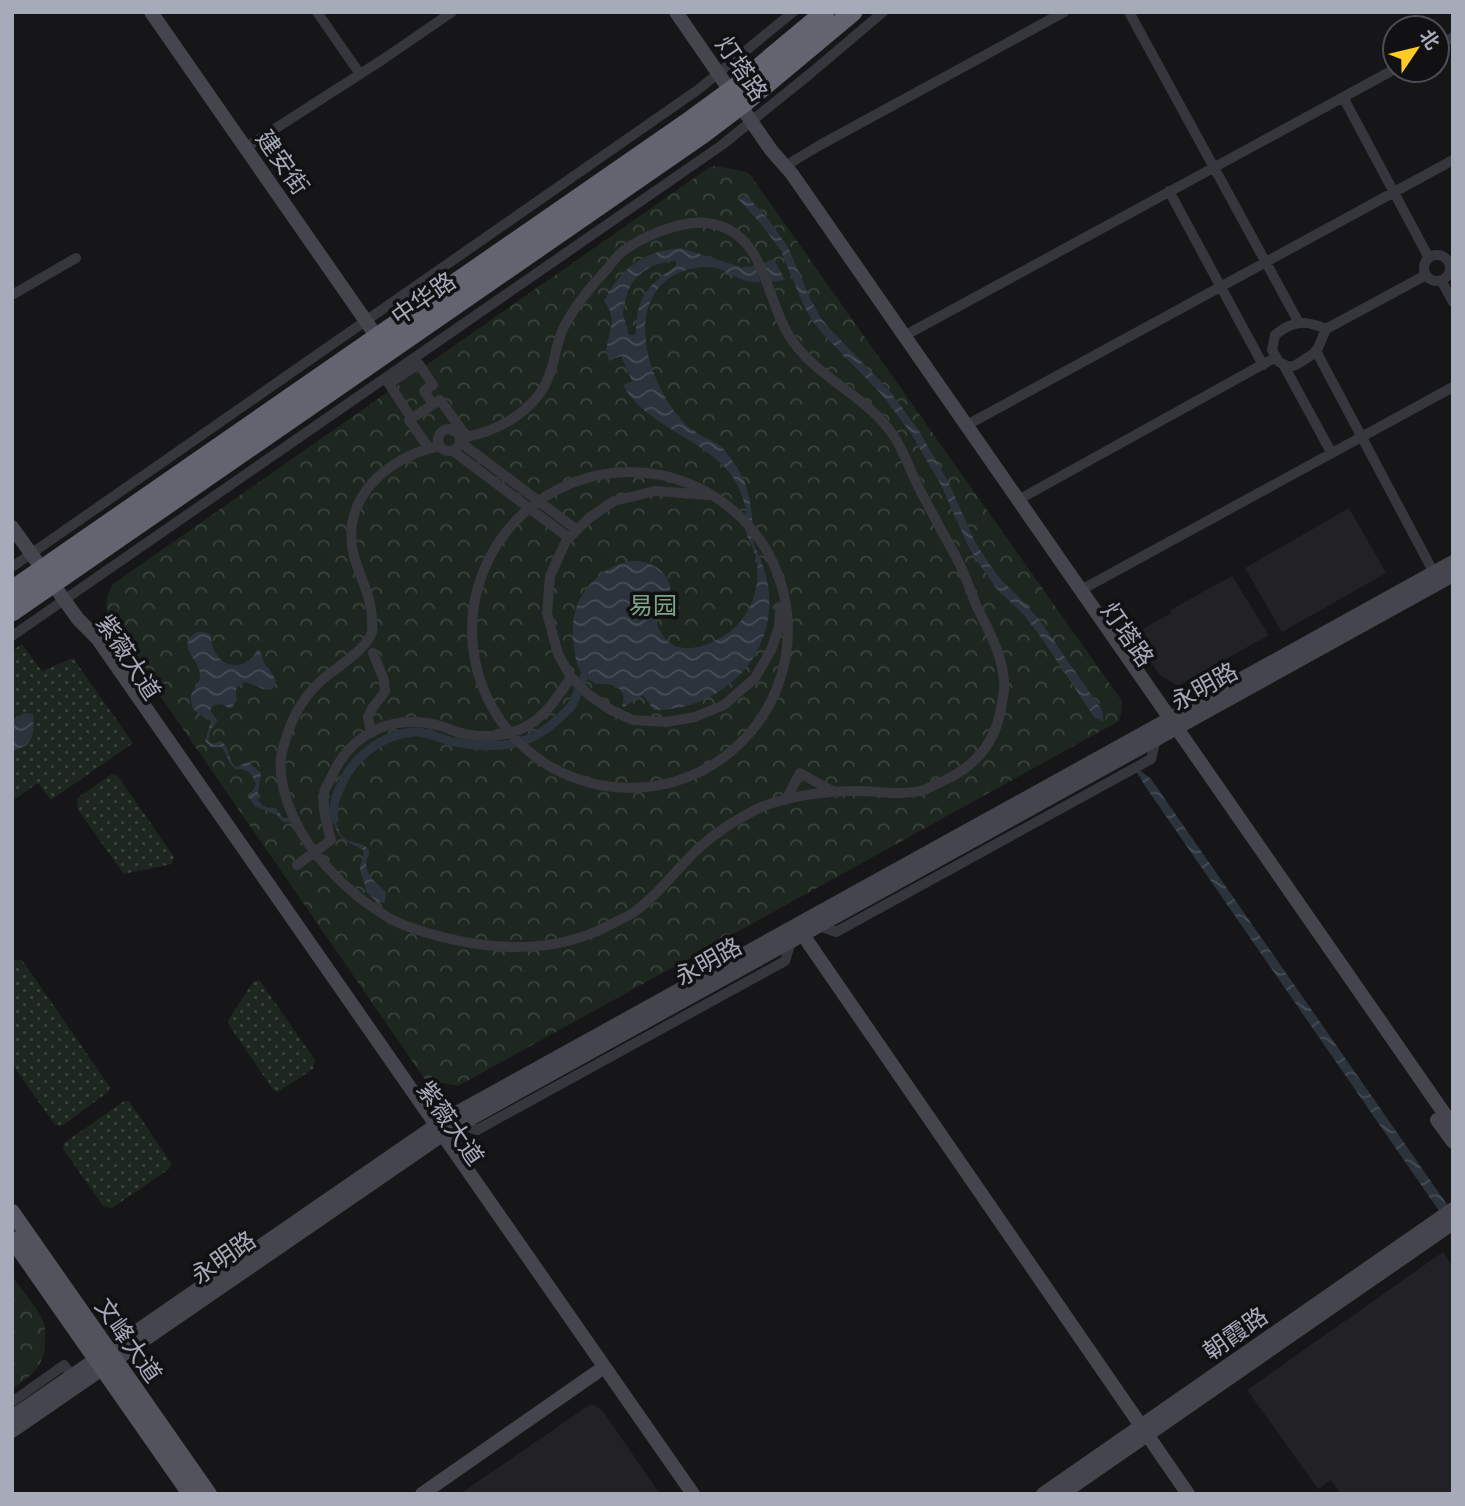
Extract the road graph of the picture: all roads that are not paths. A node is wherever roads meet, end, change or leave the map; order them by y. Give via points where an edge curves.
1 (151, 12) edge
2 (317, 12) edge
3 (452, 12) edge
4 (676, 12) edge
5 (793, 12) edge
6 (825, 12) edge
7 (853, 12) edge
8 (883, 12) edge
9 (1064, 12) edge
10 (1129, 12) edge
11 (360, 74) junction
12 (718, 74) junction
13 (1381, 77) edge
14 (1343, 97) junction
15 (740, 106) junction
16 (245, 148) junction
17 (771, 150) junction
18 (1453, 160) edge
19 (785, 166) junction
20 (1214, 167) junction
21 (1169, 191) junction
22 (1394, 192) junction
23 (76, 258) dead end
24 (1429, 258) junction
25 (1266, 262) junction
26 (1451, 262) edge
27 (1426, 275) junction
28 (1441, 280) junction
29 (1221, 286) junction
30 (12, 295) edge
31 (1453, 302) edge
32 (366, 321) junction
33 (1299, 323) junction
34 (1326, 328) junction
35 (904, 336) junction
36 (377, 337) junction
37 (1316, 351) junction
38 (1280, 360) junction
39 (1263, 365) junction
40 (1453, 387) edge
41 (433, 404) junction
42 (412, 419) junction
43 (967, 425) junction
44 (1361, 436) junction
45 (460, 442) junction
46 (440, 446) junction
47 (429, 448) junction
48 (1331, 452) junction
49 (709, 495) junction
50 (1018, 500) junction
51 (539, 501) junction
52 (530, 508) junction
53 (12, 527) edge
54 (573, 534) junction
55 (1453, 562) edge
56 (12, 567) edge
57 (1434, 573) junction
58 (1453, 575) edge
59 (48, 577) junction
60 (780, 586) junction
61 (12, 590) edge
62 (1081, 590) junction
63 (12, 612) edge
64 (12, 636) edge
65 (373, 653) dead end
66 (578, 683) junction
67 (1167, 728) junction
68 (371, 733) junction
69 (512, 733) junction
70 (836, 793) junction
71 (786, 800) junction
72 (313, 853) junction
73 (296, 865) dead end
74 (796, 938) junction
75 (1453, 1126) edge
76 (435, 1132) junction
77 (1453, 1142) edge
78 (1453, 1209) edge
79 (12, 1212) edge
80 (1453, 1223) edge
81 (12, 1239) edge
82 (106, 1359) junction
83 (597, 1372) junction
84 (72, 1376) junction
85 (12, 1402) edge
86 (12, 1418) edge
87 (12, 1431) edge
88 (1140, 1433) junction
89 (190, 1494) edge
90 (209, 1494) edge
91 (422, 1494) edge
92 (681, 1494) edge
93 (693, 1494) edge
94 (1043, 1494) edge
95 (1062, 1494) edge
96 (1178, 1494) edge
97 (1188, 1494) edge

1 - 16 street, 建安街
2 - 11 street
3 - 11 street
4 - 12 street, 灯塔路
5 - 12 street
6 - 15 highway, 中华路
7 - 15 highway, 中华路
8 - 15 street
9 - 19 street
10 - 20 street
11 - 16 street
12 - 15 street, 灯塔路
12 - 32 street
13 - 14 street
14 - 20 street
14 - 22 street
15 - 17 street, 灯塔路
15 - 36 highway, 中华路
15 - 59 highway, 中华路
16 - 32 street, 建安街
17 - 19 street, 灯塔路
17 - 67 street, 灯塔路 via 785,180
18 - 22 street
19 - 35 street, 灯塔路
20 - 21 street
20 - 25 street
21 - 29 street
21 - 35 street
22 - 24 street
22 - 25 street
23 - 30 street
24 - 26 street via 1437,255
24 - 27 street via 1423,269
25 - 29 street
25 - 33 street
26 - 28 street via 1449,273
27 - 28 street
27 - 34 street
28 - 31 street
29 - 39 street
29 - 43 street
32 - 36 street, 建安街
32 - 59 street
33 - 34 street
33 - 38 street via 1275,335 1272,350
34 - 37 street
35 - 43 street, 灯塔路
36 - 59 highway, 中华路
37 - 38 street via 1289,367
37 - 44 street
38 - 39 street
38 - 48 street
39 - 50 street
40 - 44 street
41 - 42 street
41 - 42 street via 424,391 433,385 419,364 389,384
41 - 45 street via 440,400
42 - 47 street
43 - 50 street, 灯塔路
44 - 48 street
44 - 57 street
45 - 46 street via 446,451
45 - 46 street via 457,432 449,429 438,438
45 - 51 street
45 - 52 street
45 - 70 street via 499,427 530,406 548,380 562,329 583,295 622,253 682,225 708,223 736,233 749,244 789,336 812,364 885,422 902,447 998,648 1005,683 1000,720 988,747 962,772 922,790
46 - 47 street
47 - 72 street via 409,454 387,469 356,507 350,528 354,556 372,606 372,631 359,650 297,708 288,730 281,758 282,780 291,812
48 - 62 street
49 - 51 street via 672,477 618,472 589,475
49 - 54 street via 655,491 614,501
49 - 60 street via 756,534
50 - 62 street, 灯塔路
51 - 52 street
51 - 54 street
52 - 54 street
52 - 69 street via 498,544 481,573 471,628 485,693
53 - 59 street, 紫薇大道
54 - 66 street via 550,576 547,613 558,654
55 - 57 street, 永明路
56 - 59 street
57 - 67 street, 永明路
58 - 67 street, 永明路
59 - 61 highway, 中华路
59 - 63 highway, 中华路
59 - 64 street
59 - 76 street, 紫薇大道 via 78,619 89,644
60 - 66 street via 779,627 771,650 755,678 724,705 685,719 634,720 611,709
60 - 69 street via 788,624 777,695 763,719 705,768 657,785 605,786 580,781 546,765
62 - 67 street, 灯塔路
65 - 68 street via 385,692 368,717
66 - 69 street via 537,720
67 - 74 street, 永明路
67 - 75 street, 灯塔路
67 - 76 street, 永明路
67 - 77 street, 灯塔路
68 - 69 street via 384,725 414,722 461,733
68 - 72 street via 345,752 336,766 324,792 331,841
70 - 71 street
70 - 71 street via 800,773
71 - 72 street via 737,819 701,846 638,910 598,932 545,946 505,948 466,943 392,920 361,899
72 - 73 street
74 - 76 street, 永明路 via 460,1124
74 - 88 street
76 - 82 street, 永明路
76 - 83 street, 紫薇大道
76 - 93 street, 紫薇大道
78 - 88 street, 朝霞路
79 - 82 main road, 文峰大道
80 - 88 street, 朝霞路
81 - 82 main road, 文峰大道
82 - 84 street, 永明路
82 - 87 street, 永明路
82 - 89 main road, 文峰大道
82 - 90 main road, 文峰大道
83 - 91 street
83 - 92 street, 紫薇大道
84 - 85 street via 64,1366
84 - 86 street, 永明路
88 - 94 street, 朝霞路
88 - 95 street, 朝霞路
88 - 96 street
88 - 97 street

